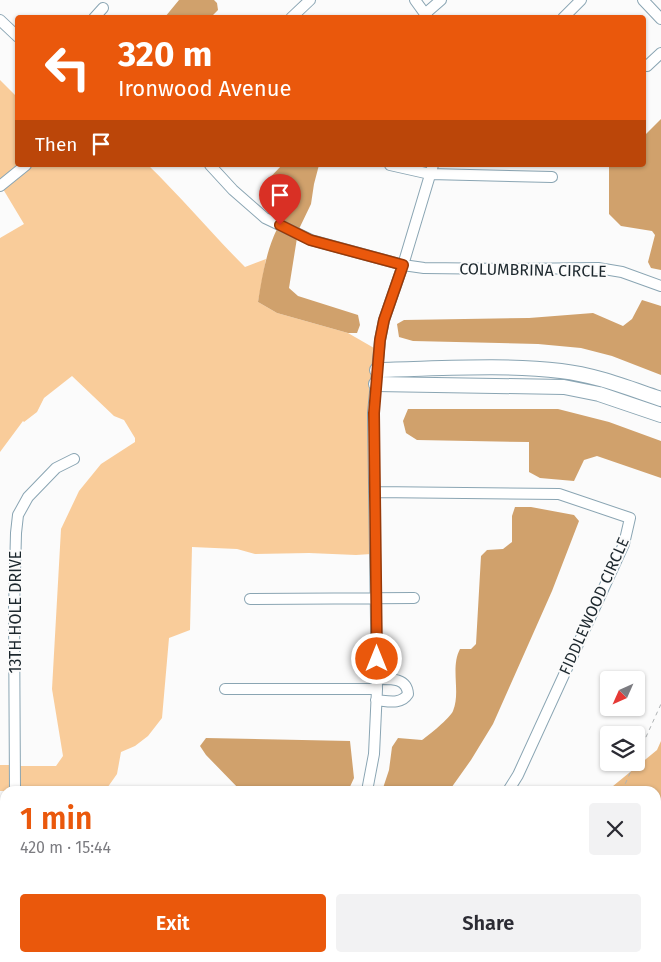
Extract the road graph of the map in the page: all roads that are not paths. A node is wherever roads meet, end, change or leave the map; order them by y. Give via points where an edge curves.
1 (310, 0) edge
2 (415, 0) edge
3 (441, 0) edge
4 (581, 0) edge
5 (643, 0) edge
6 (103, 8) dead end
7 (97, 15) edge
8 (294, 15) edge
9 (427, 15) edge
10 (566, 15) edge
11 (661, 19) edge
12 (0, 20) edge
13 (15, 33) edge
14 (661, 53) edge
15 (647, 66) dead end
16 (24, 167) edge
17 (212, 167) edge
18 (406, 167) edge
19 (431, 170) edge
20 (552, 178) dead end
21 (0, 186) edge
22 (403, 265) junction
23 (661, 286) edge
24 (377, 370) junction
25 (376, 384) junction
26 (661, 399) edge
27 (661, 415) edge
28 (74, 459) dead end
29 (374, 492) junction
30 (414, 598) dead end
31 (250, 599) dead end
32 (377, 599) junction
33 (377, 684) junction
34 (225, 689) dead end
35 (376, 700) junction
36 (15, 786) edge
37 (368, 786) edge
38 (511, 786) edge

1 - 8 street
2 - 9 street
3 - 9 street
4 - 10 street
5 - 11 street
6 - 7 street
12 - 13 street
14 - 15 street
16 - 21 street
17 - 22 street, COLUMBRINA CIRCLE via 265,218 310,240
18 - 19 street
19 - 20 street
19 - 22 street
22 - 23 street, COLUMBRINA CIRCLE via 472,269 598,268 622,272
22 - 24 street via 384,320
24 - 25 street
24 - 26 street via 524,368 562,371 594,377
25 - 27 street via 564,387 600,394
25 - 29 street
28 - 36 street, 13TH HOLE DRIVE via 56,468 28,497 18,515 14,610
29 - 32 street
29 - 38 street, FIDDLEWOOD CIRCLE via 559,494 630,518 624,544
30 - 32 street
31 - 32 street
32 - 33 street
33 - 34 street
33 - 35 street
33 - 35 street via 396,679 401,681 408,694 398,701
35 - 37 street via 374,754

